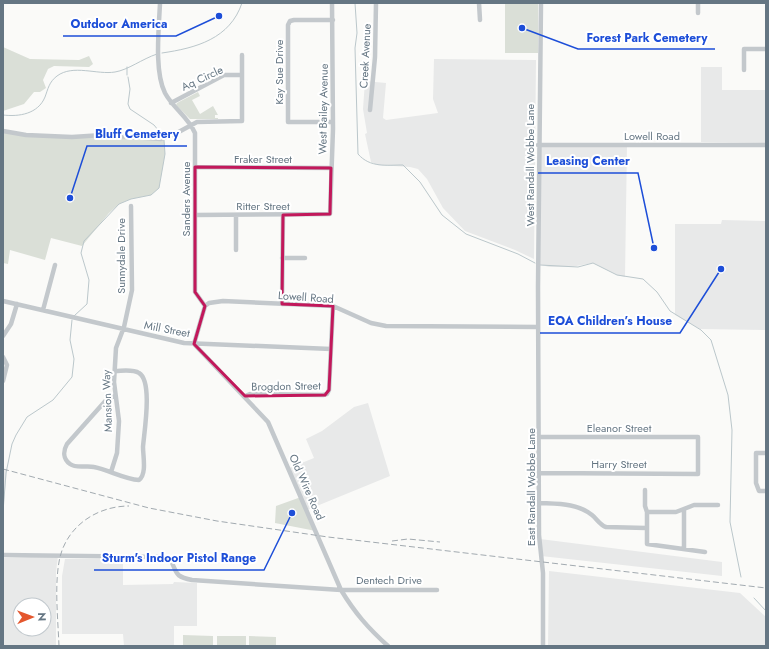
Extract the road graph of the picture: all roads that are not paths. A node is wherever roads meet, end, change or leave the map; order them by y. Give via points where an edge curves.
1 (160, 3) edge
2 (332, 3) edge
3 (376, 3) edge
4 (479, 3) edge
5 (541, 3) edge
6 (698, 3) edge
7 (698, 13) dead end
8 (333, 20) junction
9 (480, 20) dead end
10 (766, 49) edge
11 (242, 55) dead end
12 (744, 70) dead end
13 (242, 75) junction
14 (171, 103) junction
15 (370, 110) dead end
16 (333, 122) junction
17 (192, 125) junction
18 (3, 131) edge
19 (538, 145) junction
20 (766, 145) edge
21 (195, 167) junction
22 (331, 168) junction
23 (130, 206) dead end
24 (330, 214) joint
25 (195, 215) junction
26 (236, 215) junction
27 (283, 216) junction
28 (236, 250) dead end
29 (282, 258) junction
30 (306, 258) dead end
31 (55, 265) dead end
32 (3, 301) edge
33 (17, 304) junction
34 (282, 304) junction
35 (205, 306) junction
36 (333, 306) junction
37 (43, 310) junction
38 (538, 327) junction
39 (123, 330) junction
40 (3, 336) edge
41 (194, 344) junction
42 (331, 349) junction
43 (3, 357) edge
44 (114, 371) junction
45 (3, 381) edge
46 (115, 396) junction
47 (245, 396) junction
48 (540, 437) junction
49 (766, 453) edge
50 (111, 472) junction
51 (540, 473) junction
52 (698, 474) joint
53 (645, 490) dead end
54 (766, 491) edge
55 (539, 503) junction
56 (718, 505) dead end
57 (684, 509) junction
58 (647, 512) junction
59 (646, 528) junction
60 (684, 549) junction
61 (705, 552) dead end
62 (3, 555) edge
63 (341, 590) junction
64 (437, 590) dead end
65 (388, 646) edge
66 (543, 646) edge

1 - 14 street via 160,78
2 - 8 street, West Bailey Avenue
3 - 15 street, Creek Avenue via 375,57
4 - 9 street
5 - 19 street, West Randall Wobbe Lane
6 - 7 street
8 - 16 street, West Bailey Avenue
8 - 16 street, Kay Sue Drive via 294,20 288,25 288,122
10 - 12 street via 744,49
11 - 13 street
13 - 14 street, Aq Circle via 224,75
13 - 17 street via 242,121 197,122
14 - 17 street
16 - 22 street, West Bailey Avenue
17 - 18 street via 161,139 103,135 26,135
17 - 21 street, Sanders Avenue via 196,138
19 - 20 street, Lowell Road
19 - 38 street, West Randall Wobbe Lane
21 - 22 street, Fraker Street
21 - 25 street, Sanders Avenue
22 - 24 street, West Bailey Avenue
23 - 39 street, Sunnydale Drive via 132,290
24 - 27 street, Ritter Street
25 - 26 street, Ritter Street
25 - 35 street, Sanders Avenue via 194,292
26 - 27 street, Ritter Street
26 - 28 street
27 - 29 street
29 - 30 street
29 - 34 street
31 - 37 street
32 - 33 street, Mill Street
33 - 37 street, Mill Street
33 - 40 street via 11,324
34 - 35 street, Lowell Road via 223,301
34 - 36 street, Lowell Road
35 - 41 street
36 - 38 street, Lowell Road via 371,323 386,326
36 - 42 street
37 - 39 street, Mill Street
38 - 48 street, East Randall Wobbe Lane
39 - 41 street, Mill Street
39 - 44 street, Mansion Way via 117,343
41 - 42 street, Mill Street
41 - 47 street, Old Wire Road
42 - 47 street, Brogdon Street via 327,394
43 - 45 street via 7,365
44 - 46 street, Mansion Way
44 - 50 street via 134,371 143,376 147,416 141,479
46 - 50 street, Mansion Way via 119,421 118,448
46 - 50 street via 108,398 64,450 65,457 72,465 96,467
47 - 63 street, Old Wire Road via 268,422
48 - 51 street, East Randall Wobbe Lane
48 - 52 street, Eleanor Street via 698,437
49 - 54 street via 756,453 758,491
51 - 52 street, Harry Street
51 - 55 street, East Randall Wobbe Lane
53 - 58 street
55 - 59 street via 582,509 606,527
55 - 66 street, East Randall Wobbe Lane via 543,573
56 - 57 street via 694,505
57 - 58 street via 676,512
57 - 60 street
58 - 59 street
59 - 60 street via 648,545
60 - 61 street
62 - 63 street, Dentech Drive via 164,557 170,559 176,574 183,578
63 - 64 street, Dentech Drive
63 - 65 street, Old Wire Road via 368,629

